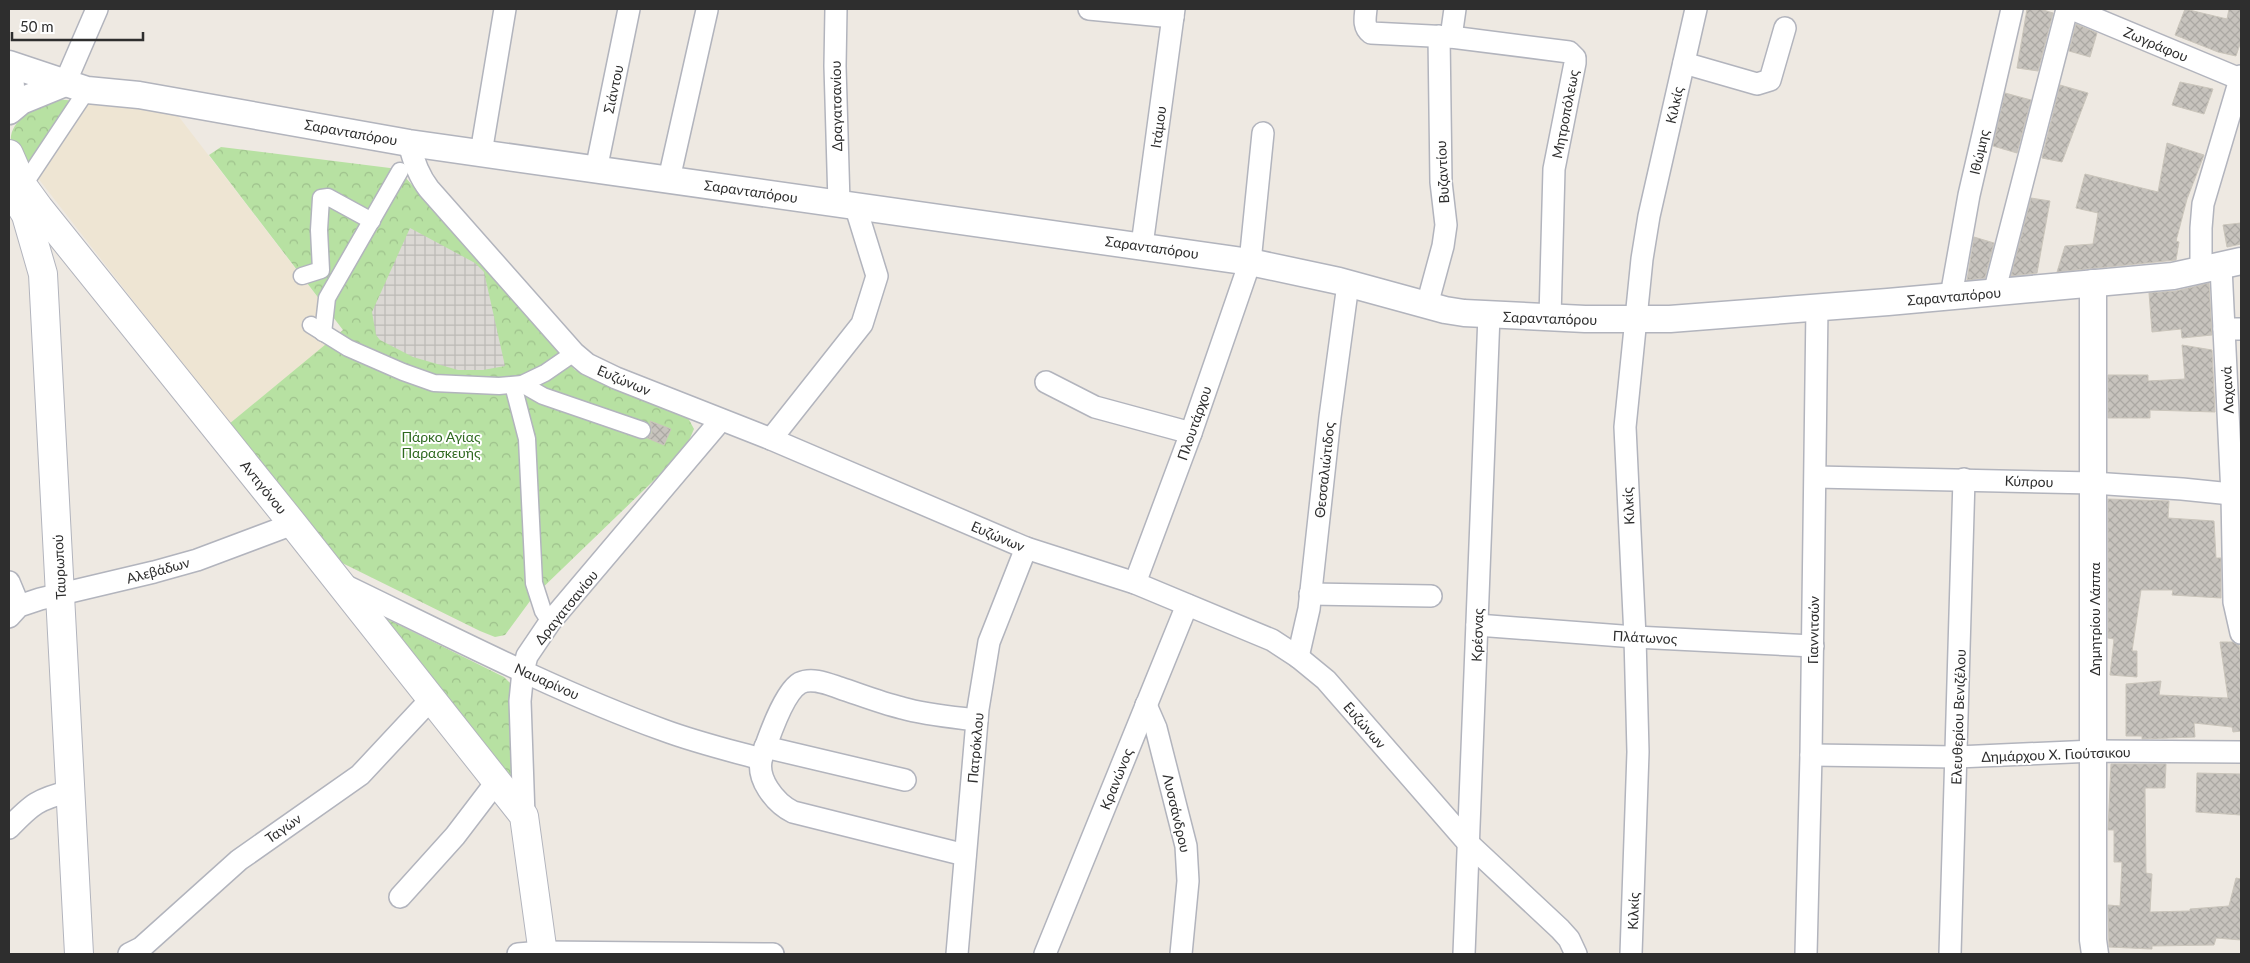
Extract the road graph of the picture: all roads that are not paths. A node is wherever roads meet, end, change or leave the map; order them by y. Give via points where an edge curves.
1 (97, 9) edge
2 (505, 9) edge
3 (629, 9) edge
4 (836, 9) edge
5 (1089, 9) edge
6 (1366, 9) edge
7 (1455, 9) edge
8 (1696, 9) edge
9 (2012, 9) edge
10 (2067, 9) edge
11 (2072, 9) edge
12 (707, 10) edge
13 (1174, 13) edge
14 (1786, 28) dead end
15 (1445, 36) junction
16 (1684, 63) junction
17 (9, 64) edge
18 (9, 75) edge
19 (2241, 77) edge
20 (76, 87) junction
21 (9, 109) edge
22 (1263, 133) dead end
23 (409, 143) junction
24 (481, 153) junction
25 (9, 154) edge
26 (596, 170) junction
27 (400, 171) dead end
28 (669, 179) junction
29 (15, 189) edge
30 (847, 204) junction
31 (372, 221) junction
32 (1142, 245) junction
33 (1250, 262) junction
34 (2221, 266) edge
35 (302, 276) dead end
36 (2093, 283) junction
37 (1348, 284) junction
38 (1994, 292) junction
39 (1951, 296) junction
40 (1427, 305) junction
41 (1817, 307) junction
42 (1489, 315) junction
43 (1550, 318) junction
44 (1636, 320) junction
45 (2232, 329) edge
46 (574, 353) junction
47 (1046, 382) dead end
48 (518, 384) junction
49 (721, 420) junction
50 (642, 430) dead end
51 (1191, 433) junction
52 (771, 439) junction
53 (1816, 477) junction
54 (1964, 480) junction
55 (2094, 483) junction
56 (2237, 495) edge
57 (293, 524) junction
58 (1026, 548) junction
59 (9, 582) edge
60 (340, 583) junction
61 (1135, 583) junction
62 (60, 592) junction
63 (1310, 594) junction
64 (1431, 596) dead end
65 (1187, 605) junction
66 (14, 612) edge
67 (550, 622) junction
68 (1477, 626) junction
69 (2241, 633) edge
70 (1635, 637) junction
71 (1813, 646) junction
72 (1298, 657) junction
73 (523, 671) junction
74 (432, 698) junction
75 (1146, 705) junction
76 (977, 720) junction
77 (2094, 751) junction
78 (2241, 752) edge
79 (763, 753) junction
80 (1811, 755) junction
81 (1957, 757) junction
82 (904, 780) dead end
83 (497, 781) junction
84 (71, 791) junction
85 (524, 816) junction
86 (9, 828) edge
87 (1468, 844) junction
88 (965, 855) junction
89 (400, 897) dead end
90 (534, 953) edge
91 (79, 954) edge
92 (129, 954) edge
93 (735, 954) edge
94 (773, 954) edge
95 (957, 954) edge
96 (1045, 954) edge
97 (1181, 954) edge
98 (1464, 954) edge
99 (1576, 954) edge
100 (1631, 954) edge
101 (1806, 954) edge
102 (1950, 954) edge
103 (2096, 954) edge

1 - 20 street
2 - 24 street
3 - 26 street, Σιάντου
4 - 30 street, Δραγατσανίου via 834,66
5 - 13 street
6 - 15 street, Μητροπόλεως via 1365,23 1371,33
7 - 15 street, Βυζαντίου
8 - 16 street, Κιλκίς
9 - 39 street, Ιθώμης via 1969,195
10 - 38 street
11 - 19 street, Ζωγράφου
12 - 28 street
13 - 32 street, Ιτάμου
14 - 16 street via 1770,80 1764,83 1757,84
15 - 40 street, Βυζαντίου via 1441,182 1446,225
15 - 43 street, Μητροπόλεως via 1569,52 1575,58 1554,169
16 - 44 street, Κιλκίς via 1649,216
17 - 20 street, Σαρανταπόρου
18 - 21 main road via 12,99
19 - 34 street, Λαχανά via 2203,204 2201,228
20 - 21 street, Σαρανταπόρου via 21,101
20 - 23 street, Σαρανταπόρου via 139,95
20 - 29 street
22 - 33 street, Πλουτάρχου
23 - 24 street, Σαρανταπόρου
23 - 46 street, Ευζώνων via 425,185
24 - 26 street, Σαρανταπόρου
25 - 29 main road, Αντιγόνου
26 - 28 street, Σαρανταπόρου
27 - 31 street
28 - 30 street, Σαρανταπόρου
29 - 57 main road, Αντιγόνου via 39,208
29 - 62 main road, Ταυρωπού via 35,239 44,274
30 - 32 street, Σαρανταπόρου
30 - 52 street, Δραγατσανίου via 877,276 862,324
31 - 35 street via 328,197 321,198 321,270
31 - 48 street via 327,298 317,329 377,361 434,383 469,386
32 - 33 street, Σαρανταπόρου
33 - 37 street, Σαρανταπόρου
33 - 51 street, Πλουτάρχου
34 - 36 street, Σαρανταπόρου via 2173,276
34 - 45 street, Λαχανά
36 - 38 street, Σαρανταπόρου
36 - 55 street, Δημητρίου Λάππα
37 - 40 street, Σαρανταπόρου
37 - 63 street, Θεσσαλιώτιδος
38 - 39 street, Σαρανταπόρου
39 - 41 street, Σαρανταπόρου
40 - 42 street, Σαρανταπόρου via 1454,312
41 - 44 street, Σαρανταπόρου
41 - 53 street, Γιαννιτσών
42 - 43 street, Σαρανταπόρου
42 - 68 street, Κρέσνας
43 - 44 street, Σαρανταπόρου
44 - 70 street, Κιλκίς via 1625,427
45 - 56 street, Λαχανά
46 - 48 street via 545,373
46 - 49 street, Ευζώνων via 587,364 616,378
47 - 51 street via 1095,406
48 - 50 street via 543,396
48 - 67 street via 528,439 534,583
49 - 52 street, Ευζώνων
49 - 67 street, Δραγατσανίου
51 - 61 street, Πλουτάρχου
52 - 58 street, Ευζώνων
53 - 54 street, Κύπρου
53 - 71 street, Γιαννιτσών
54 - 55 street, Κύπρου
54 - 81 street, Ελευθερίου Βενιζέλου
55 - 56 street, Κύπρου
55 - 77 street, Δημητρίου Λάππα
56 - 69 street, Λαχανά via 2234,602
57 - 60 main road, Αντιγόνου
57 - 62 street, Αλεβάδων via 188,562
58 - 61 street, Ευζώνων
58 - 76 street, Πατρόκλου via 989,642
59 - 66 street, Αλεβάδων
60 - 73 street, Ναυαρίνου
60 - 74 main road, Αντιγόνου
61 - 65 street, Ευζώνων
62 - 66 street, Αλεβάδων
62 - 84 main road, Ταυρωπού
63 - 64 street
63 - 72 street, Θεσσαλιώτιδος
65 - 72 street, Ευζώνων via 1272,640
65 - 75 street, Κρανώνος
67 - 73 street, Δραγατσανίου via 527,656
68 - 70 street, Πλάτωνος
68 - 87 street, Κρέσνας
70 - 71 street, Πλάτωνος
70 - 100 street, Κιλκίς via 1638,760
71 - 80 street, Γιαννιτσών
72 - 87 street, Ευζώνων via 1326,680
73 - 79 street, Ναυαρίνου via 665,731
73 - 85 street, Δραγατσανίου via 520,701
74 - 83 main road, Αντιγόνου
74 - 92 street, Ταγών via 360,775 239,860 141,948
75 - 96 street, Κρανώνος
75 - 97 street, Λυσσάνδρου via 1156,728 1186,846 1188,881
76 - 79 street via 903,709 825,683 807,681 791,692
76 - 88 street, Πατρόκλου
77 - 78 street, Δημάρχου Χ. Γιούτσικου
77 - 81 street, Δημάρχου Χ. Γιούτσικου
77 - 103 street, Δημητρίου Λάππα via 2093,940
79 - 82 street, Ναυαρίνου
79 - 88 street via 760,769 765,784 777,801 793,812
80 - 81 street, Δημάρχου Χ. Γιούτσικου
80 - 101 street, Γιαννιτσών
81 - 102 street, Ελευθερίου Βενιζέλου
83 - 85 main road, Αντιγόνου
83 - 89 street
84 - 86 street via 45,797
84 - 91 main road, Ταυρωπού
85 - 90 main road, Δραγατσανίου
87 - 98 street, Κρέσνας
87 - 99 street, Ευζώνων via 1560,929
88 - 95 street, Πατρόκλου
90 - 93 street
93 - 94 street

